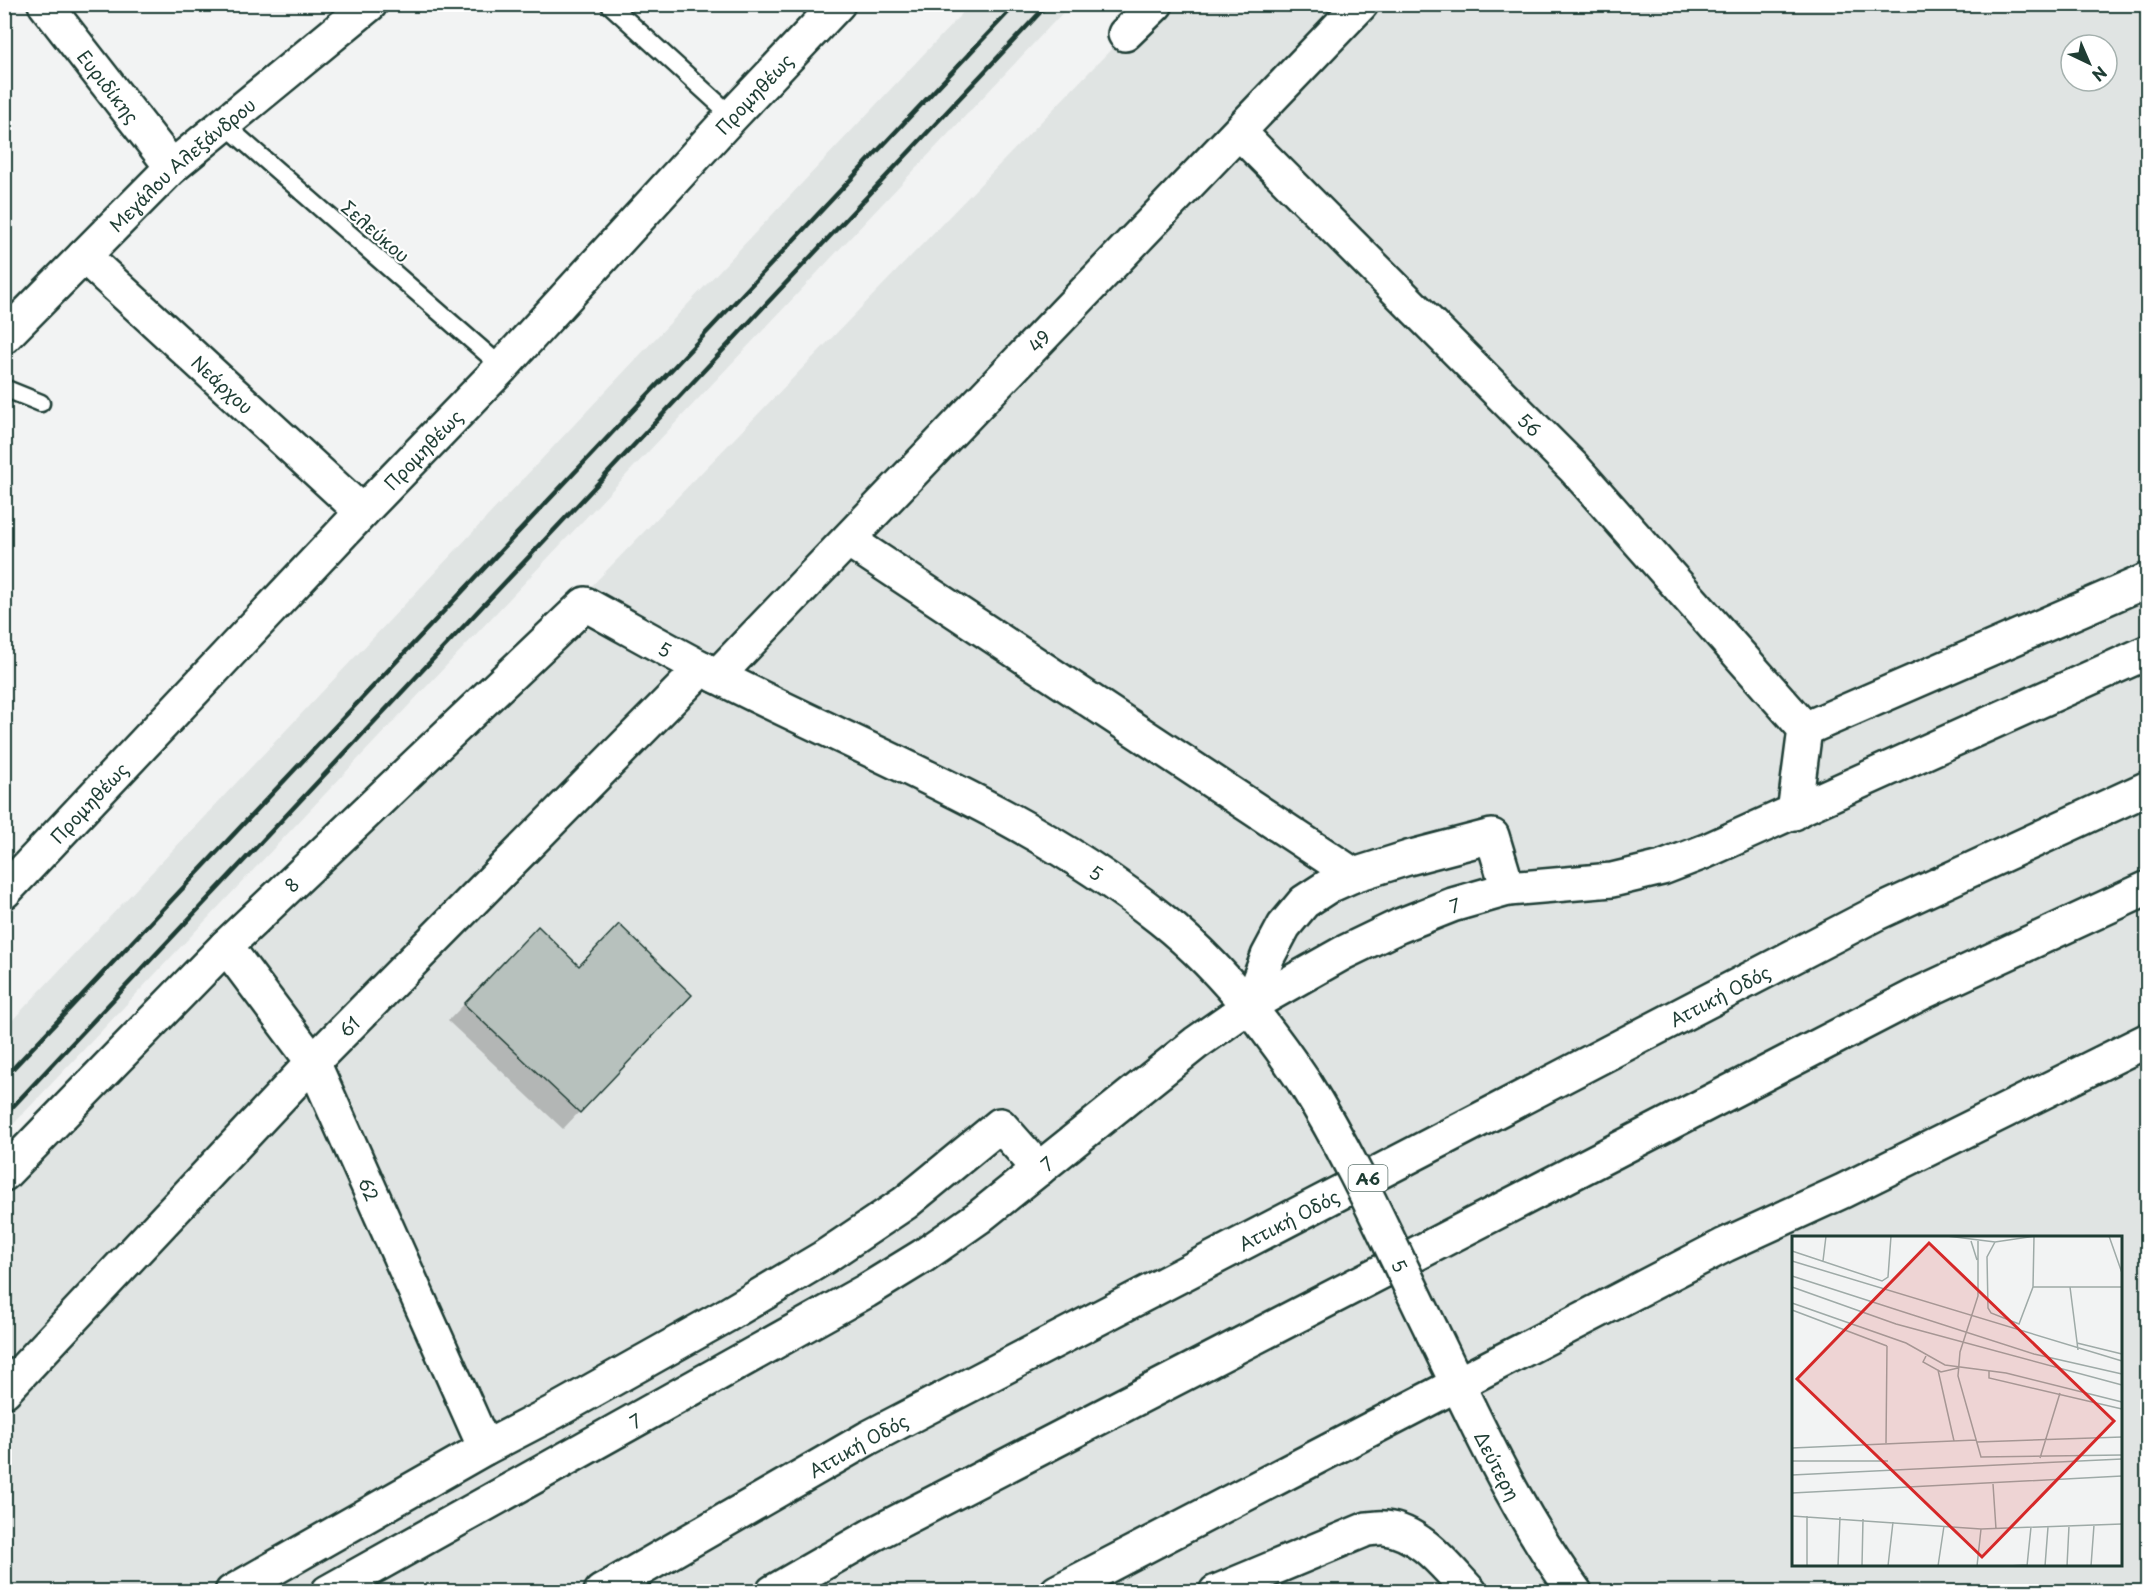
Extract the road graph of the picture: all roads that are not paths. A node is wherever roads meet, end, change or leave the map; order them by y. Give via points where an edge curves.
1 (45, 4) edge
2 (370, 4) edge
3 (609, 4) edge
4 (838, 4) edge
5 (1156, 4) edge
6 (1361, 4) edge
7 (1125, 34) dead end
8 (732, 116) junction
9 (224, 124) junction
10 (1240, 132) junction
11 (172, 167) junction
12 (84, 256) junction
13 (4, 337) edge
14 (502, 367) junction
15 (4, 388) edge
16 (41, 403) dead end
17 (362, 512) junction
18 (848, 540) junction
19 (2148, 580) edge
20 (585, 604) joint
21 (2148, 652) edge
22 (709, 672) junction
23 (1805, 729) junction
24 (2148, 788) edge
25 (1794, 813) junction
26 (1354, 875) junction
27 (2148, 888) edge
28 (1508, 889) junction
29 (4, 892) edge
30 (226, 946) junction
31 (1249, 1006) junction
32 (2148, 1040) edge
33 (313, 1062) junction
34 (1039, 1169) junction
35 (4, 1174) edge
36 (1432, 1331) joint
37 (1457, 1383) junction
38 (4, 1391) edge
39 (493, 1443) junction
40 (522, 1482) junction
41 (232, 1592) edge
42 (328, 1592) edge
43 (601, 1592) edge
44 (773, 1592) edge
45 (1057, 1592) edge
46 (1216, 1592) edge
47 (1470, 1592) edge
48 (1575, 1592) edge

1 - 11 main road, Ευριδίκης
2 - 9 main road, Μεγάλου Αλεξάνδρου
3 - 8 lane
4 - 8 main road, Προμηθέως
5 - 7 main road
6 - 10 main road, 49
8 - 14 main road, Προμηθέως
9 - 11 main road, Μεγάλου Αλεξάνδρου
9 - 14 lane, Σελεύκου
10 - 18 main road, 49
10 - 23 main road, 56 via 1574,468
11 - 12 main road, Μεγάλου Αλεξάνδρου
12 - 13 main road, Μεγάλου Αλεξάνδρου
12 - 17 main road, Νεάρχου
14 - 17 main road, Προμηθέως
15 - 16 lane
17 - 29 main road, Προμηθέως
18 - 22 main road, 49
18 - 26 main road
19 - 23 main road
20 - 22 main road, 5
20 - 30 main road, 8
21 - 25 main road, 7
22 - 31 main road, 5 via 954,789 1065,851 1163,920
22 - 33 main road, 61
23 - 25 main road
24 - 43 main road, Αττική Οδός / Α6 via 1877,913 868,1438
25 - 28 main road, 7 via 1662,868 1612,880
26 - 28 main road via 1492,836
26 - 31 main road via 1304,902 1284,926
27 - 44 main road via 1921,993 874,1533
28 - 31 main road, 7 via 1399,926
30 - 33 main road, 62
30 - 35 main road, 8
31 - 34 main road, 7 via 1146,1082
31 - 36 main road, 5, bridge via 1328,1120
32 - 37 main road via 1725,1245
33 - 38 main road, 61
33 - 39 main road, 62
34 - 39 main road via 1000,1125 905,1203 831,1252 717,1321
34 - 40 main road, 7 via 979,1217 866,1291
36 - 37 main road, Δεύτερη
37 - 45 main road
37 - 48 main road, Δεύτερη via 1518,1505
39 - 40 main road, 62
39 - 41 main road
40 - 42 main road, 7
46 - 47 main road via 1366,1529 1384,1528 1419,1542

